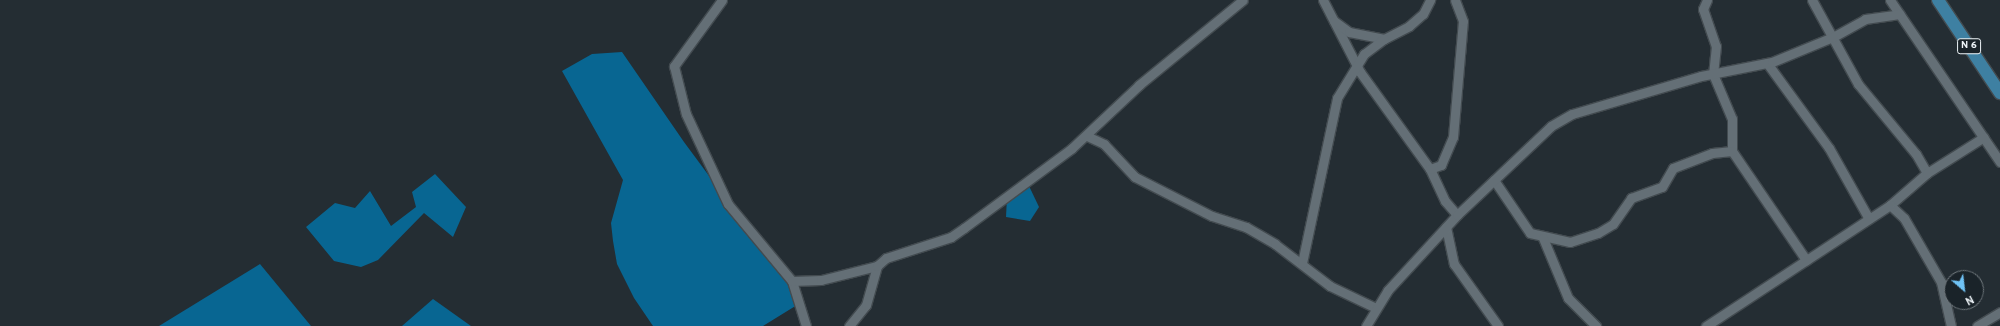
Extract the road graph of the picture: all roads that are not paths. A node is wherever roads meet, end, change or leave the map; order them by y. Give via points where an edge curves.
1 (722, 0) edge
2 (1243, 0) edge
3 (1323, 0) edge
4 (1430, 0) edge
5 (1455, 0) edge
6 (1707, 0) edge
7 (1812, 0) edge
8 (1890, 0) edge
9 (1938, 0) edge
10 (1900, 14) junction
11 (1333, 20) junction
12 (1833, 37) junction
13 (1384, 39) junction
14 (1767, 63) junction
15 (1356, 65) junction
16 (1713, 74) junction
17 (2000, 93) edge
18 (1086, 136) junction
19 (1984, 137) junction
20 (1732, 152) junction
21 (2000, 162) edge
22 (1430, 169) junction
23 (1927, 173) junction
24 (1494, 180) junction
25 (1890, 205) junction
26 (1457, 215) junction
27 (1869, 219) junction
28 (1446, 227) junction
29 (1543, 238) junction
30 (1806, 260) junction
31 (1302, 263) junction
32 (877, 266) junction
33 (792, 280) junction
34 (1376, 308) junction
35 (2000, 312) edge
36 (806, 326) edge
37 (849, 326) edge
38 (1366, 326) edge
39 (1498, 326) edge
40 (1596, 326) edge
41 (1706, 326) edge
42 (1951, 326) edge
43 (1977, 326) edge

1 - 33 street via 674,66 676,76 686,114 728,204
2 - 18 street via 1139,85
3 - 11 street
4 - 13 street via 1423,14 1408,26
5 - 22 street via 1463,21 1453,137 1441,165
6 - 16 street via 1703,9 1716,46
7 - 12 street
8 - 10 street
9 - 17 main road, N 6
10 - 12 street via 1865,18
10 - 19 street
11 - 13 street via 1349,32
11 - 15 street
12 - 14 street
12 - 23 street via 1858,84 1916,154
13 - 15 street
14 - 16 street
14 - 27 street via 1829,148
15 - 22 street
15 - 31 street via 1337,98 1331,119
16 - 20 street via 1732,119
16 - 24 street via 1572,114 1551,126
18 - 31 street via 1112,151 1135,177 1212,216 1246,227
18 - 32 street via 951,237 892,254
19 - 21 street
19 - 23 street
20 - 29 street via 1712,153 1673,168 1662,187 1631,198 1613,224 1598,233 1570,242
20 - 30 street
22 - 26 street via 1445,201
23 - 25 street
24 - 26 street
24 - 29 street via 1530,233
25 - 27 street
25 - 42 street via 1904,218 1941,282
26 - 28 street
27 - 30 street
28 - 34 street via 1388,290
28 - 39 street via 1454,264
29 - 40 street via 1568,298
30 - 41 street
31 - 34 street via 1330,286
32 - 33 street via 821,280
32 - 37 street via 866,305
33 - 36 street
34 - 38 street
35 - 43 street

